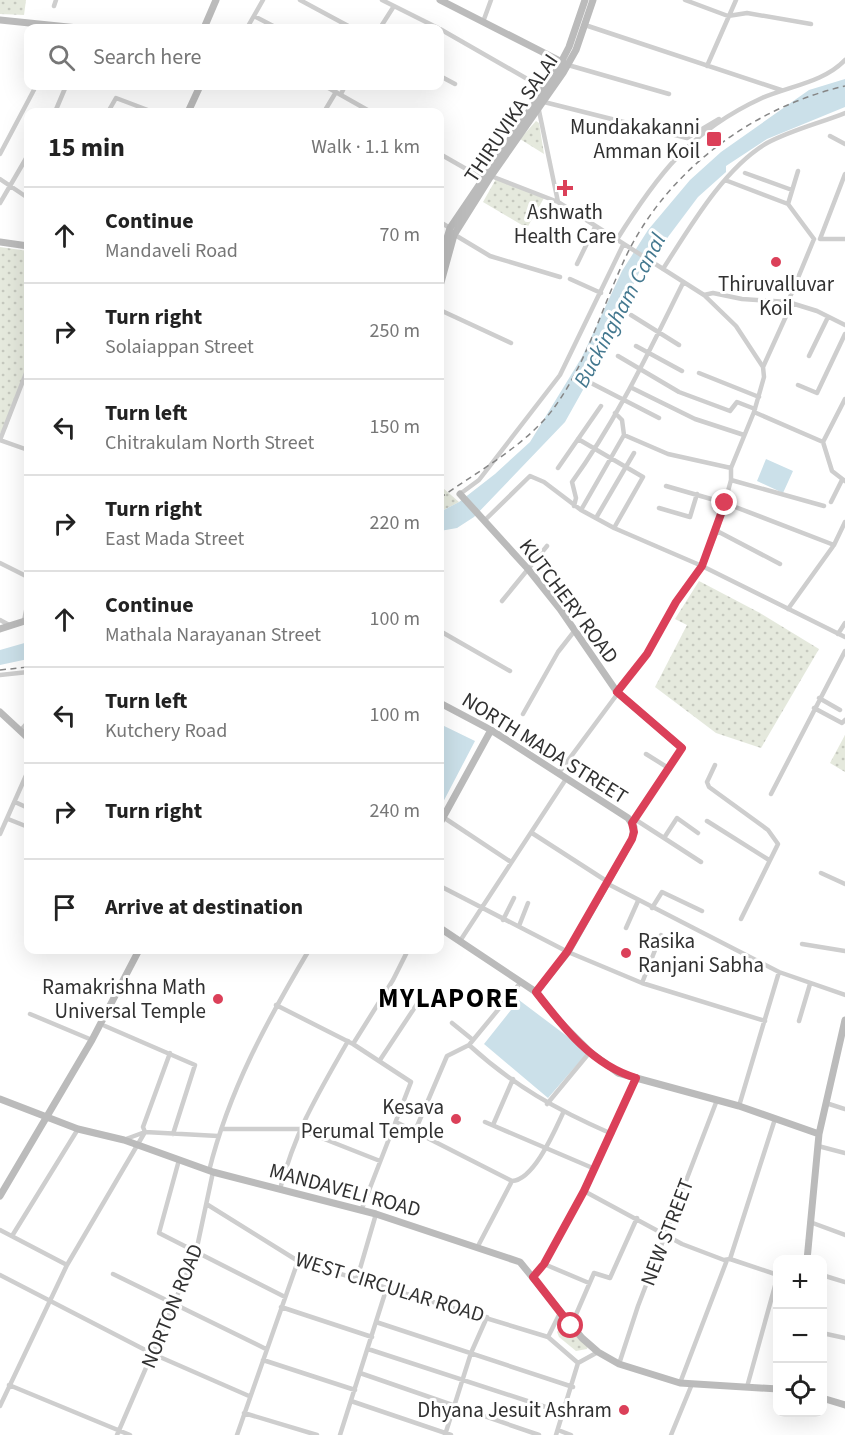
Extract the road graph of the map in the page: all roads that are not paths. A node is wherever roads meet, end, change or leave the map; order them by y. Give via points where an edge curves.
1 (216, 0) edge
2 (263, 0) edge
3 (300, 0) edge
4 (382, 0) edge
5 (440, 0) edge
6 (491, 0) edge
7 (585, 0) edge
8 (593, 0) edge
9 (687, 0) edge
10 (736, 0) edge
11 (394, 6) junction
12 (254, 16) junction
13 (728, 16) junction
14 (0, 20) edge
15 (483, 22) junction
16 (33, 24) edge
17 (206, 24) edge
18 (249, 24) edge
19 (269, 24) edge
20 (345, 24) edge
21 (383, 24) edge
22 (429, 24) edge
23 (811, 24) dead end
24 (585, 25) junction
25 (444, 32) edge
26 (845, 60) edge
27 (565, 63) junction
28 (707, 66) junction
29 (444, 78) edge
30 (455, 84) dead end
31 (543, 88) junction
32 (34, 90) edge
33 (64, 90) edge
34 (198, 90) edge
35 (332, 90) edge
36 (341, 90) edge
37 (781, 90) junction
38 (338, 93) junction
39 (669, 94) dead end
40 (539, 104) junction
41 (24, 108) edge
42 (57, 108) edge
43 (110, 108) edge
44 (142, 108) edge
45 (190, 108) edge
46 (327, 108) edge
47 (364, 108) edge
48 (24, 109) edge
49 (845, 113) edge
50 (719, 119) dead end
51 (830, 136) dead end
52 (845, 144) edge
53 (0, 154) edge
54 (444, 156) edge
55 (24, 162) edge
56 (798, 171) dead end
57 (745, 173) dead end
58 (845, 174) edge
59 (491, 176) junction
60 (482, 178) junction
61 (0, 180) edge
62 (725, 180) junction
63 (10, 186) junction
64 (792, 190) junction
65 (24, 195) edge
66 (558, 202) junction
67 (0, 203) edge
68 (788, 204) junction
69 (444, 224) edge
70 (595, 227) junction
71 (450, 228) junction
72 (454, 235) junction
73 (817, 239) junction
74 (845, 239) edge
75 (616, 241) junction
76 (0, 242) edge
77 (24, 245) edge
78 (623, 245) junction
79 (444, 248) edge
80 (577, 264) dead end
81 (663, 269) junction
82 (444, 271) edge
83 (560, 278) dead end
84 (570, 279) dead end
85 (683, 283) junction
86 (601, 294) junction
87 (704, 295) junction
88 (790, 303) junction
89 (444, 312) edge
90 (631, 315) dead end
91 (828, 317) junction
92 (845, 325) edge
93 (658, 333) junction
94 (845, 334) edge
95 (511, 343) dead end
96 (679, 345) dead end
97 (636, 346) dead end
98 (647, 352) junction
99 (618, 356) dead end
100 (809, 356) dead end
101 (763, 367) junction
102 (640, 371) junction
103 (682, 372) dead end
104 (699, 373) dead end
105 (24, 378) edge
106 (591, 383) dead end
107 (798, 385) dead end
108 (632, 388) junction
109 (759, 398) junction
110 (845, 399) edge
111 (624, 402) junction
112 (601, 406) dead end
113 (755, 410) junction
114 (615, 413) junction
115 (658, 418) dead end
116 (624, 435) junction
117 (744, 435) junction
118 (578, 439) junction
119 (0, 440) edge
120 (823, 442) junction
121 (597, 448) junction
122 (24, 449) edge
123 (634, 453) dead end
124 (612, 458) junction
125 (626, 467) junction
126 (558, 468) dead end
127 (731, 468) junction
128 (731, 480) junction
129 (844, 481) edge
130 (666, 486) dead end
131 (697, 494) junction
132 (462, 496) joint
133 (831, 502) dead end
134 (725, 503) junction
135 (574, 506) junction
136 (824, 506) dead end
137 (659, 508) dead end
138 (581, 510) junction
139 (596, 518) junction
140 (483, 519) junction
141 (845, 522) edge
142 (615, 528) junction
143 (717, 531) junction
144 (547, 546) dead end
145 (834, 546) junction
146 (0, 563) edge
147 (780, 564) dead end
148 (702, 566) junction
149 (528, 568) junction
150 (24, 575) edge
151 (502, 601) dead end
152 (788, 609) junction
153 (0, 620) edge
154 (24, 621) edge
155 (845, 623) edge
156 (11, 626) junction
157 (0, 629) edge
158 (576, 629) junction
159 (444, 633) edge
160 (838, 634) junction
161 (845, 637) edge
162 (845, 651) edge
163 (510, 671) dead end
164 (24, 672) edge
165 (0, 675) edge
166 (617, 692) junction
167 (819, 699) junction
168 (444, 705) edge
169 (814, 708) junction
170 (840, 710) dead end
171 (0, 712) edge
172 (523, 714) dead end
173 (845, 720) edge
174 (24, 726) edge
175 (491, 730) junction
176 (20, 731) junction
177 (24, 734) edge
178 (682, 748) joint
179 (646, 754) dead end
180 (715, 765) dead end
181 (670, 769) junction
182 (558, 774) junction
183 (566, 779) junction
184 (24, 781) edge
185 (771, 794) dead end
186 (15, 802) junction
187 (24, 806) edge
188 (444, 815) edge
189 (8, 819) junction
190 (634, 821) junction
191 (707, 821) dead end
192 (444, 822) edge
193 (24, 825) edge
194 (532, 833) junction
195 (0, 834) edge
196 (698, 834) dead end
197 (664, 838) junction
198 (770, 860) junction
199 (511, 862) junction
200 (701, 862) dead end
201 (821, 873) dead end
202 (608, 883) junction
203 (845, 884) edge
204 (444, 888) edge
205 (514, 897) dead end
206 (638, 901) junction
207 (528, 903) dead end
208 (481, 908) junction
209 (652, 908) junction
210 (702, 911) dead end
211 (741, 919) dead end
212 (503, 920) junction
213 (519, 926) junction
214 (626, 928) dead end
215 (444, 930) edge
216 (661, 935) dead end
217 (460, 940) junction
218 (802, 944) dead end
219 (845, 951) edge
220 (567, 952) junction
221 (137, 954) edge
222 (307, 954) edge
223 (406, 954) edge
224 (779, 972) junction
225 (521, 982) junction
226 (642, 983) junction
227 (810, 984) junction
228 (536, 992) junction
229 (845, 995) edge
230 (421, 998) dead end
231 (276, 1005) junction
232 (30, 1014) dead end
233 (845, 1020) edge
234 (765, 1021) junction
235 (799, 1021) dead end
236 (452, 1023) dead end
237 (105, 1026) dead end
238 (92, 1040) junction
239 (351, 1042) junction
240 (471, 1042) junction
241 (590, 1052) junction
242 (170, 1053) junction
243 (380, 1060) junction
244 (636, 1078) junction
245 (513, 1079) junction
246 (0, 1099) edge
247 (717, 1100) junction
248 (826, 1103) junction
249 (547, 1104) junction
250 (739, 1106) junction
251 (845, 1109) edge
252 (563, 1113) junction
253 (46, 1118) junction
254 (775, 1119) junction
255 (396, 1122) junction
256 (485, 1122) dead end
257 (493, 1125) junction
258 (78, 1129) junction
259 (222, 1129) junction
260 (299, 1129) junction
261 (415, 1131) junction
262 (145, 1132) junction
263 (173, 1134) junction
264 (612, 1134) junction
265 (819, 1134) junction
266 (218, 1136) junction
267 (124, 1140) junction
268 (137, 1145) junction
269 (818, 1146) junction
270 (546, 1148) junction
271 (845, 1153) edge
272 (178, 1160) junction
273 (380, 1161) junction
274 (595, 1169) junction
275 (211, 1172) junction
276 (512, 1181) junction
277 (280, 1189) junction
278 (584, 1191) junction
279 (0, 1196) edge
280 (208, 1205) junction
281 (361, 1211) junction
282 (376, 1214) junction
283 (638, 1218) junction
284 (810, 1222) junction
285 (0, 1230) edge
286 (845, 1234) edge
287 (665, 1235) junction
288 (12, 1236) junction
289 (478, 1246) junction
290 (196, 1252) junction
291 (807, 1255) edge
292 (729, 1260) junction
293 (298, 1261) junction
294 (544, 1264) junction
295 (67, 1265) junction
296 (773, 1274) edge
297 (0, 1275) edge
298 (113, 1275) dead end
299 (533, 1277) junction
300 (827, 1277) edge
301 (357, 1278) junction
302 (845, 1282) edge
303 (589, 1283) junction
304 (387, 1287) junction
305 (773, 1290) edge
306 (285, 1297) junction
307 (49, 1301) junction
308 (174, 1305) junction
309 (281, 1307) junction
310 (561, 1311) junction
311 (487, 1317) junction
312 (376, 1322) junction
313 (571, 1326) junction
314 (827, 1334) edge
315 (372, 1336) junction
316 (548, 1337) junction
317 (845, 1338) edge
318 (266, 1349) junction
319 (368, 1349) junction
320 (598, 1352) junction
321 (471, 1353) junction
322 (153, 1354) junction
323 (263, 1360) junction
324 (578, 1363) junction
325 (619, 1364) junction
326 (360, 1373) junction
327 (463, 1380) junction
328 (680, 1383) junction
329 (692, 1384) junction
330 (9, 1385) junction
331 (573, 1387) junction
332 (747, 1387) junction
333 (773, 1389) edge
334 (355, 1390) junction
335 (249, 1396) junction
336 (827, 1400) edge
337 (351, 1401) junction
338 (845, 1405) edge
339 (0, 1406) edge
340 (454, 1406) junction
341 (244, 1413) junction
342 (564, 1413) junction
343 (118, 1433) edge
344 (557, 1433) edge
345 (447, 1434) edge
346 (130, 1435) edge
347 (237, 1435) edge
348 (317, 1435) edge
349 (340, 1435) edge
350 (539, 1435) edge
351 (571, 1435) edge
352 (671, 1435) edge

1 - 17 street
2 - 12 street
3 - 20 street
4 - 11 street
5 - 15 street
6 - 15 street
7 - 27 street, THIRUVIKA SALAI
8 - 24 street, THIRUVIKA SALAI
9 - 13 street
10 - 13 street
11 - 21 street
11 - 22 street
12 - 18 street
12 - 19 street
13 - 23 street via 747,13
13 - 28 street
14 - 16 street
15 - 27 street
24 - 27 street, THIRUVIKA SALAI
24 - 28 street
25 - 31 street
26 - 37 street via 833,73
27 - 31 street
27 - 39 street
27 - 40 street, THIRUVIKA SALAI
28 - 37 street
29 - 30 street
31 - 40 street
32 - 41 street
33 - 42 street
34 - 45 street
35 - 38 street
36 - 38 street
37 - 75 street via 741,108 700,136 650,187
38 - 46 street
38 - 47 street
40 - 50 street via 687,138
40 - 59 street, THIRUVIKA SALAI
40 - 60 street
40 - 66 street
43 - 44 street via 116,98
48 - 53 street
49 - 62 street via 769,142 737,164
51 - 52 street
54 - 60 street
55 - 63 street
56 - 64 street
57 - 64 street
58 - 73 street
59 - 66 street
59 - 72 street, THIRUVIKA SALAI
60 - 71 street
61 - 63 street
62 - 68 street
62 - 81 street
63 - 65 street
63 - 67 street
64 - 68 street
66 - 70 street
68 - 73 street
69 - 71 street
70 - 75 street
70 - 80 street
71 - 79 street
72 - 82 street, THIRUVIKA SALAI
72 - 83 street via 490,256
73 - 74 street
73 - 88 street
75 - 78 street
76 - 77 street
78 - 81 street
78 - 86 street
81 - 85 street
84 - 86 street
85 - 87 street
85 - 93 street
86 - 132 street via 560,375 479,480
87 - 88 street
87 - 101 street via 736,326
88 - 91 street
88 - 101 street
89 - 95 street
90 - 93 street
91 - 92 street
91 - 100 street
93 - 96 street
93 - 98 street
94 - 107 street via 817,393
97 - 98 street
98 - 102 street
98 - 103 street
99 - 102 street
101 - 109 street
102 - 108 street
102 - 113 street via 679,392 730,411 737,402
104 - 109 street
105 - 119 street
106 - 111 street
108 - 111 street
108 - 117 street via 694,419
109 - 113 street
110 - 120 street
111 - 114 street
111 - 115 street
112 - 118 street
113 - 117 street
113 - 120 street
114 - 116 street via 622,420
114 - 121 street
116 - 124 street
116 - 127 street via 668,454
117 - 127 street
118 - 121 street
118 - 126 street
119 - 122 street
120 - 129 street via 832,471
121 - 124 street
121 - 135 street via 572,482
123 - 125 street
124 - 125 street
124 - 138 street
125 - 139 street
125 - 142 street via 643,477
127 - 128 street
128 - 134 street
128 - 136 street
129 - 133 street
130 - 131 street
131 - 134 street
131 - 137 street via 690,517
132 - 140 street, KUTCHERY ROAD
134 - 143 street
134 - 145 street
135 - 138 street
135 - 140 street via 530,476
138 - 139 street
139 - 142 street
140 - 149 street, KUTCHERY ROAD
141 - 145 street
142 - 148 street
143 - 147 street
143 - 148 street
144 - 149 street
145 - 152 street
146 - 150 street
148 - 152 street
148 - 166 street via 647,654
149 - 151 street
149 - 158 street, KUTCHERY ROAD
152 - 160 street
153 - 156 street
154 - 156 street
155 - 160 street
156 - 157 street
158 - 166 street, KUTCHERY ROAD
158 - 172 street via 558,651
159 - 163 street
160 - 161 street
162 - 167 street
164 - 165 street
166 - 178 street, KUTCHERY ROAD
166 - 182 street
167 - 169 street
167 - 170 street
168 - 175 street, NORTH MADA STREET
169 - 173 street via 842,723
169 - 185 street
171 - 176 street
174 - 176 street
175 - 182 street, NORTH MADA STREET
175 - 188 street
176 - 177 street
178 - 181 street
179 - 181 street
180 - 198 street via 707,782 709,787 777,840
181 - 190 street
182 - 183 street, NORTH MADA STREET
183 - 190 street, NORTH MADA STREET
183 - 194 street
184 - 186 street
186 - 187 street
186 - 189 street
189 - 193 street
189 - 195 street
190 - 197 street
190 - 202 street via 634,832
191 - 198 street
192 - 199 street
194 - 199 street
194 - 202 street
196 - 197 street via 677,818
197 - 200 street
198 - 211 street
199 - 208 street
201 - 203 street
202 - 206 street
202 - 220 street
204 - 208 street
205 - 212 street
206 - 209 street
206 - 214 street
207 - 213 street
208 - 212 street
208 - 217 street
209 - 210 street via 664,892
209 - 224 street
212 - 213 street
213 - 220 street
215 - 217 street
216 - 226 street
217 - 225 street
218 - 219 street
220 - 226 street
220 - 228 street
221 - 238 street
222 - 231 street, NORTON ROAD
223 - 239 street
224 - 227 street
224 - 234 street
225 - 228 street
225 - 240 street
226 - 234 street
227 - 229 street
227 - 235 street
228 - 241 street
230 - 243 street
231 - 239 street
231 - 259 street, NORTON ROAD via 241,1074
232 - 238 street
233 - 248 street
234 - 250 street
236 - 240 street
237 - 242 street
238 - 253 street
239 - 243 street
239 - 260 street
240 - 245 street via 495,1068
240 - 261 street via 447,1056
241 - 244 street via 618,1073
241 - 249 street
242 - 262 street via 143,1128
242 - 263 street via 195,1065
243 - 255 street via 410,1080
244 - 247 street
244 - 264 street
245 - 249 street
245 - 257 street
246 - 253 street, MANDAVELI ROAD
247 - 250 street
247 - 287 street, NEW STREET
248 - 251 street
248 - 265 street
249 - 252 street
250 - 254 street
252 - 264 street
252 - 270 street
253 - 258 street, MANDAVELI ROAD
253 - 279 street
254 - 265 street
254 - 292 street
255 - 261 street
255 - 273 street
256 - 257 street
257 - 270 street
258 - 267 street, MANDAVELI ROAD
258 - 288 street
259 - 260 street
259 - 266 street, NORTON ROAD
260 - 273 street
260 - 277 street
261 - 276 street
262 - 263 street
262 - 267 street
262 - 268 street
263 - 266 street
264 - 274 street
265 - 269 street
266 - 275 street, NORTON ROAD
267 - 268 street, MANDAVELI ROAD
268 - 272 street, MANDAVELI ROAD
268 - 295 street
269 - 271 street
269 - 284 street
270 - 274 street
270 - 276 street via 526,1175
272 - 275 street, MANDAVELI ROAD
272 - 290 street via 159,1233
273 - 281 street
274 - 278 street
275 - 277 street, MANDAVELI ROAD
275 - 280 street, NORTON ROAD
276 - 289 street
277 - 281 street, MANDAVELI ROAD
278 - 283 street
278 - 294 street
280 - 290 street, NORTON ROAD
280 - 293 street, WEST CIRCULAR ROAD
281 - 282 street, MANDAVELI ROAD
282 - 289 street, MANDAVELI ROAD
282 - 301 street
283 - 287 street
283 - 303 street via 610,1278 595,1273
284 - 286 street
284 - 291 street
285 - 288 street
287 - 292 street
287 - 325 street, NEW STREET
288 - 295 street
289 - 299 street, MANDAVELI ROAD via 519,1262
290 - 306 street
290 - 308 street, NORTON ROAD
292 - 296 street
292 - 328 street
293 - 301 street, WEST CIRCULAR ROAD
293 - 306 street
294 - 299 street
294 - 303 street
295 - 307 street
297 - 307 street
298 - 308 street
299 - 310 street, MANDAVELI ROAD
300 - 302 street
301 - 304 street, WEST CIRCULAR ROAD
303 - 313 street
304 - 311 street, WEST CIRCULAR ROAD
304 - 312 street
305 - 332 street
306 - 309 street
307 - 322 street
307 - 330 street
308 - 318 street
308 - 322 street, NORTON ROAD
309 - 315 street
309 - 318 street
310 - 313 street, MANDAVELI ROAD
310 - 316 street
311 - 316 street, WEST CIRCULAR ROAD
311 - 321 street
312 - 315 street
312 - 321 street
313 - 320 street, MANDAVELI ROAD
314 - 317 street
315 - 319 street
316 - 324 street
318 - 323 street
319 - 326 street
319 - 327 street
320 - 324 street
320 - 325 street, MANDAVELI ROAD
321 - 327 street
321 - 331 street
322 - 335 street
322 - 343 street, NORTON ROAD
323 - 334 street
323 - 335 street
324 - 331 street
325 - 328 street, MANDAVELI ROAD
326 - 334 street
326 - 340 street
327 - 340 street
327 - 342 street
328 - 329 street, MANDAVELI ROAD
329 - 332 street, MANDAVELI ROAD
329 - 352 street
330 - 339 street
330 - 343 street
331 - 342 street
332 - 333 street, MANDAVELI ROAD
334 - 337 street
335 - 341 street
336 - 338 street
337 - 345 street
337 - 349 street
340 - 345 street
340 - 350 street
341 - 347 street
341 - 348 street
342 - 344 street
343 - 346 street
344 - 351 street

